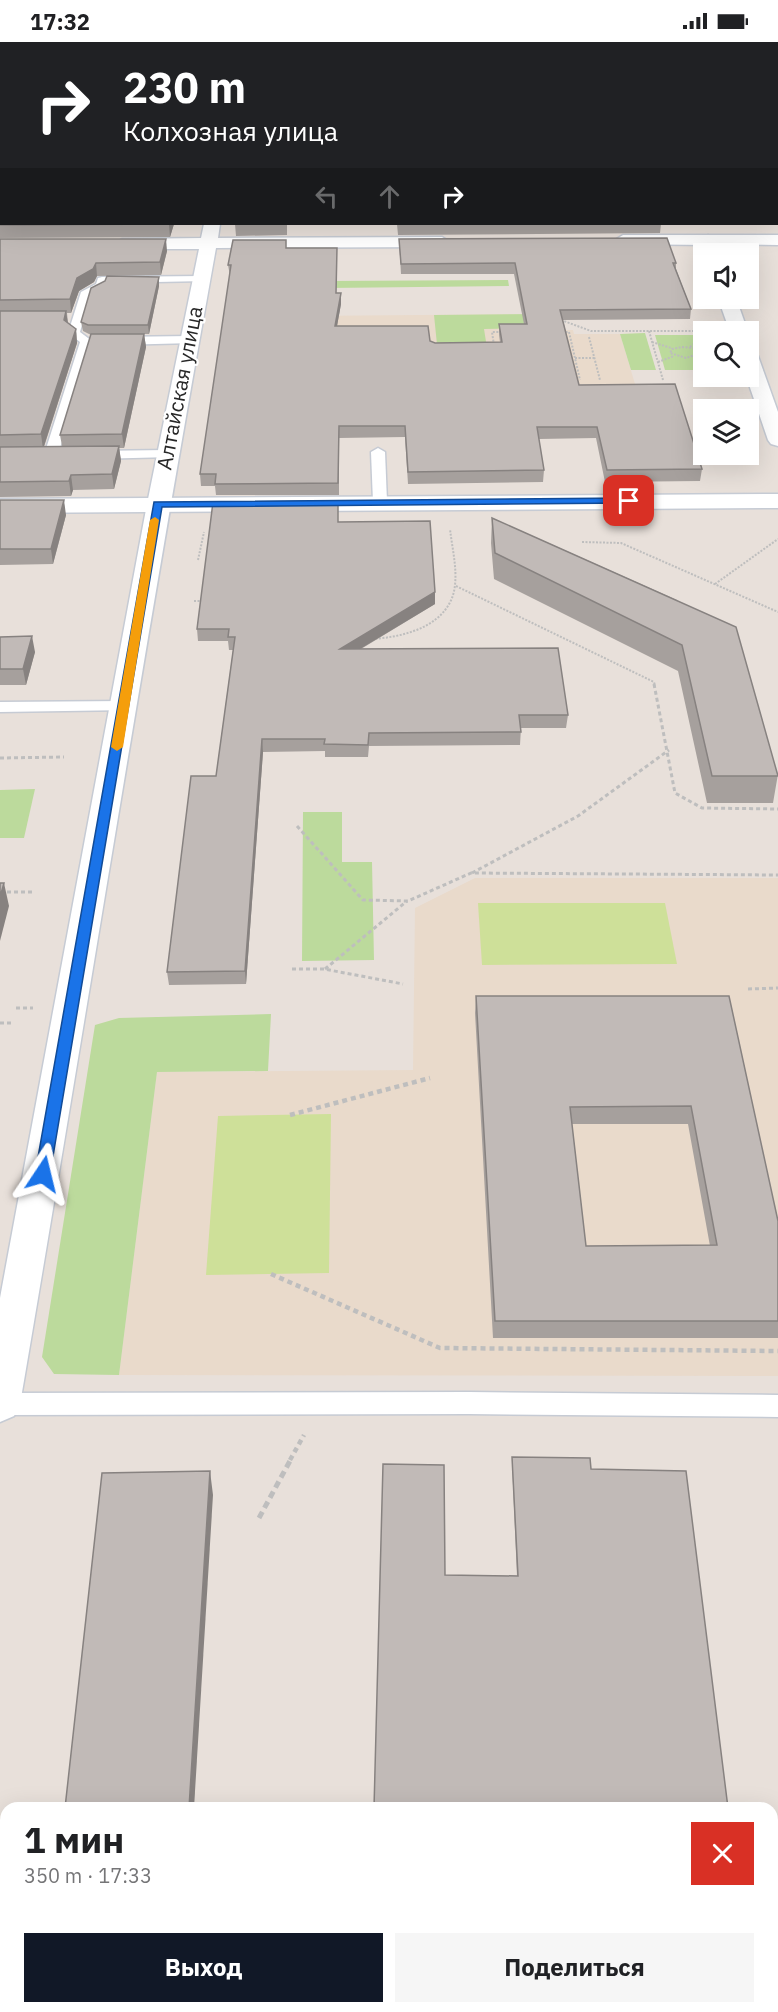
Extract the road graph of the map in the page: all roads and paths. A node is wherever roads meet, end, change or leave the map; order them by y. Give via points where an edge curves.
1 (213, 225) edge
2 (702, 225) edge
3 (608, 240) edge
4 (778, 240) edge
5 (454, 242) edge
6 (209, 243) junction
7 (709, 243) edge
8 (749, 243) edge
9 (110, 244) edge
10 (693, 246) edge
11 (202, 279) junction
12 (559, 314) edge
13 (649, 331) junction
14 (693, 331) edge
15 (514, 332) edge
16 (558, 332) edge
17 (589, 337) dead end
18 (190, 340) junction
19 (96, 341) junction
20 (652, 342) junction
21 (693, 345) edge
22 (690, 348) junction
23 (672, 349) junction
24 (693, 350) edge
25 (494, 351) edge
26 (674, 356) junction
27 (693, 357) edge
28 (575, 358) junction
29 (594, 358) junction
30 (658, 362) junction
31 (580, 380) edge
32 (600, 380) dead end
33 (663, 380) dead end
34 (759, 387) edge
35 (778, 440) edge
36 (378, 452) dead end
37 (167, 454) junction
38 (778, 501) edge
39 (380, 502) junction
40 (158, 504) junction
41 (0, 506) edge
42 (449, 524) dead end
43 (778, 539) edge
44 (582, 542) dead end
45 (714, 584) junction
46 (456, 586) junction
47 (194, 601) dead end
48 (203, 601) edge
49 (778, 612) edge
50 (371, 639) edge
51 (124, 706) junction
52 (0, 707) edge
53 (669, 749) junction
54 (64, 757) dead end
55 (0, 758) edge
56 (778, 809) edge
57 (297, 826) dead end
58 (471, 873) junction
59 (778, 875) edge
60 (0, 892) edge
61 (34, 892) dead end
62 (408, 901) junction
63 (292, 969) dead end
64 (324, 969) junction
65 (403, 984) dead end
66 (778, 988) edge
67 (748, 989) dead end
68 (0, 1023) edge
69 (12, 1023) dead end
70 (430, 1078) dead end
71 (290, 1115) dead end
72 (271, 1274) dead end
73 (778, 1350) edge
74 (322, 1402) junction
75 (0, 1404) edge
76 (778, 1406) edge
77 (259, 1518) dead end

1 - 6 main road, Алтайская улица
2 - 7 main road
3 - 10 main road
4 - 8 main road
5 - 6 main road
6 - 9 main road
6 - 11 main road, Алтайская улица
11 - 18 main road, Алтайская улица
11 - 19 lane via 102,280 101,286 85,294 72,318 74,333
12 - 13 path via 561,322 591,331
13 - 14 path
13 - 20 path
15 - 25 path via 492,332
16 - 28 path via 569,332
17 - 29 path
18 - 19 lane
18 - 37 main road, Алтайская улица
19 - 37 lane via 57,455
20 - 23 path
20 - 30 path
21 - 22 path
22 - 23 path
22 - 24 path
23 - 26 path via 669,351
26 - 27 path
26 - 30 path
28 - 29 path
28 - 31 path
29 - 32 path
30 - 33 path
34 - 35 main road
36 - 39 lane
37 - 40 main road, Алтайская улица
38 - 39 main road
39 - 40 main road
40 - 41 main road
40 - 51 main road, Алтайская улица
42 - 46 path
43 - 45 path
44 - 45 path via 621,543
45 - 49 path
46 - 50 path via 451,606 422,629 393,639
46 - 53 path via 654,682
47 - 48 path
51 - 52 lane
51 - 75 main road, Алтайская улица
53 - 56 path via 675,793 702,808
53 - 58 path via 578,816
54 - 55 path
57 - 62 path via 363,900
58 - 59 path
58 - 62 path
60 - 61 path
62 - 64 path
63 - 64 path
64 - 65 path
66 - 67 path
68 - 69 path
70 - 71 path
72 - 73 path via 440,1348
74 - 75 lane
74 - 76 lane
74 - 77 path

